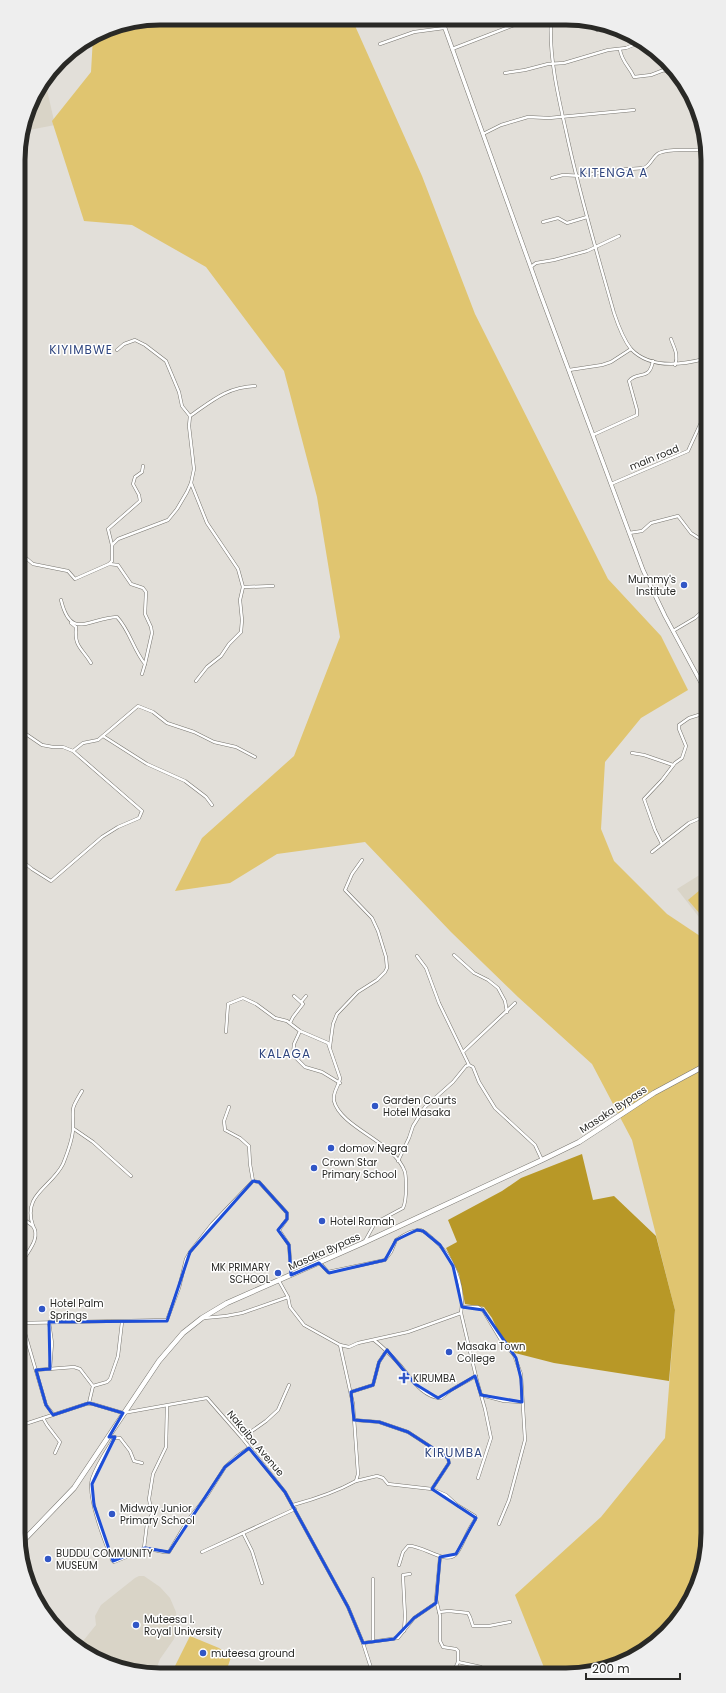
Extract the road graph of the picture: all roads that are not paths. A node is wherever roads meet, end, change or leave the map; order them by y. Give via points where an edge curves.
1 (443, 25) edge
2 (514, 25) edge
3 (551, 25) edge
4 (444, 28) junction
5 (380, 44) dead end
6 (635, 44) edge
7 (451, 49) junction
8 (620, 50) junction
9 (554, 64) junction
10 (664, 70) joint
11 (668, 72) edge
12 (505, 73) dead end
13 (634, 110) dead end
14 (562, 116) junction
15 (483, 134) junction
16 (700, 149) edge
17 (576, 176) junction
18 (552, 178) dead end
19 (587, 217) junction
20 (543, 222) dead end
21 (619, 236) dead end
22 (596, 247) junction
23 (532, 266) junction
24 (671, 339) dead end
25 (631, 349) junction
26 (117, 350) dead end
27 (701, 360) edge
28 (653, 361) junction
29 (675, 365) junction
30 (569, 370) junction
31 (255, 386) dead end
32 (190, 416) junction
33 (701, 423) edge
34 (593, 435) junction
35 (143, 466) dead end
36 (192, 483) junction
37 (611, 484) junction
38 (629, 533) junction
39 (701, 540) edge
40 (112, 545) junction
41 (25, 557) edge
42 (109, 564) junction
43 (273, 586) dead end
44 (243, 587) junction
45 (61, 600) dead end
46 (701, 612) edge
47 (69, 621) junction
48 (673, 631) junction
49 (91, 663) dead end
50 (145, 664) junction
51 (142, 674) dead end
52 (196, 681) dead end
53 (701, 683) edge
54 (701, 714) edge
55 (25, 733) edge
56 (103, 736) junction
57 (74, 751) junction
58 (632, 753) dead end
59 (255, 756) dead end
60 (673, 765) junction
61 (212, 805) dead end
62 (701, 818) edge
63 (662, 844) junction
64 (652, 852) dead end
65 (362, 860) dead end
66 (25, 863) edge
67 (454, 955) dead end
68 (417, 956) dead end
69 (294, 996) dead end
70 (306, 996) dead end
71 (301, 1002) junction
72 (516, 1003) dead end
73 (508, 1012) junction
74 (290, 1023) junction
75 (300, 1031) junction
76 (226, 1032) dead end
77 (330, 1047) junction
78 (463, 1052) junction
79 (469, 1065) junction
80 (701, 1068) edge
81 (340, 1083) junction
82 (82, 1091) dead end
83 (229, 1107) dead end
84 (74, 1129) junction
85 (542, 1160) junction
86 (398, 1161) junction
87 (131, 1176) dead end
88 (253, 1181) junction
89 (25, 1220) edge
90 (33, 1226) junction
91 (363, 1243) junction
92 (25, 1257) edge
93 (319, 1263) junction
94 (291, 1275) junction
95 (279, 1280) junction
96 (288, 1297) junction
97 (282, 1299) junction
98 (289, 1304) junction
99 (462, 1307) junction
100 (461, 1313) junction
101 (202, 1318) junction
102 (49, 1322) junction
103 (122, 1322) junction
104 (25, 1323) edge
105 (25, 1333) edge
106 (374, 1340) junction
107 (340, 1345) junction
108 (349, 1347) junction
109 (387, 1350) junction
110 (343, 1355) junction
111 (50, 1369) junction
112 (36, 1370) junction
113 (476, 1376) junction
114 (93, 1386) junction
115 (289, 1386) dead end
116 (351, 1392) junction
117 (481, 1395) junction
118 (522, 1402) junction
119 (89, 1404) junction
120 (167, 1406) junction
121 (123, 1413) junction
122 (53, 1415) junction
123 (43, 1418) junction
124 (354, 1420) junction
125 (25, 1424) edge
126 (112, 1437) junction
127 (242, 1438) junction
128 (249, 1448) junction
129 (55, 1453) dead end
130 (142, 1463) dead end
131 (358, 1474) junction
132 (478, 1478) dead end
133 (363, 1479) junction
134 (356, 1481) junction
135 (432, 1489) junction
136 (293, 1505) junction
137 (295, 1509) junction
138 (499, 1524) dead end
139 (243, 1533) junction
140 (25, 1539) edge
141 (144, 1548) junction
142 (202, 1552) dead end
143 (440, 1557) junction
144 (399, 1565) dead end
145 (410, 1574) dead end
146 (373, 1579) dead end
147 (262, 1584) dead end
148 (436, 1603) junction
149 (439, 1612) junction
150 (510, 1622) dead end
151 (404, 1632) junction
152 (373, 1642) junction
153 (363, 1643) junction
154 (458, 1662) junction
155 (371, 1668) edge
156 (455, 1668) edge
157 (482, 1668) edge

1 - 4 main road
2 - 7 street
3 - 9 street
4 - 5 street via 414,32
4 - 7 main road
6 - 8 street
7 - 15 main road
8 - 9 street via 608,50
8 - 10 street via 622,60 631,69 634,77
9 - 12 street
9 - 14 street
10 - 11 street
13 - 14 street
14 - 15 street via 525,118 499,125
14 - 17 street
15 - 23 main road
16 - 17 street via 661,152 644,168
17 - 18 street via 563,175
17 - 19 street
19 - 20 street via 567,223 558,218
19 - 22 street
21 - 22 street
22 - 23 street
22 - 25 street via 614,313
23 - 30 main road
24 - 29 street via 676,348
25 - 28 street
25 - 30 street via 602,365
26 - 32 street via 134,340 146,345 166,361 182,406
27 - 29 street
28 - 29 street
28 - 34 street via 648,373 629,381 636,414 614,427
30 - 34 main road
31 - 32 street via 239,387 219,395
32 - 36 street via 194,469
33 - 37 street, main road via 688,451
34 - 37 main road
35 - 40 street via 142,472 135,477 133,484 140,501 108,529
36 - 40 street via 168,520 118,539
36 - 44 street via 207,523 238,569
37 - 38 main road
38 - 39 street via 642,531 651,523 678,516 691,533
38 - 48 main road via 643,570
40 - 42 street via 112,561
41 - 42 street via 33,564 68,571 74,580
42 - 50 street via 118,565 131,584 143,588 146,592 145,614 152,633
43 - 44 street
44 - 52 street via 240,600 241,632 220,656 207,666
45 - 47 street
46 - 48 street
47 - 49 street via 76,628 75,638
47 - 50 street via 81,625 117,617 128,630
48 - 53 main road
50 - 51 street
54 - 60 street via 679,725 678,729 686,748 682,758
55 - 57 street via 42,745
56 - 57 street via 94,742 83,743
56 - 59 street via 138,706 214,742 236,747
56 - 61 street via 147,764 185,780
57 - 66 street via 142,811 139,818 102,837 51,881
58 - 60 street
60 - 63 street via 644,799
62 - 63 street via 689,822
63 - 64 street
65 - 77 street via 345,890 372,918 386,958 386,968 377,980 358,992 337,1014
67 - 73 street via 474,973 498,988
68 - 78 street via 426,968 439,1004
69 - 71 street
70 - 71 street
71 - 74 street via 303,1004
72 - 73 street
73 - 78 street
74 - 75 street
74 - 76 street via 275,1018 243,998 228,1004
75 - 77 street
75 - 81 street via 294,1044 293,1055 305,1067 322,1072
77 - 81 street
78 - 79 street
79 - 85 street via 495,1108 535,1145
79 - 86 street via 425,1107 413,1126
80 - 85 highway, Masaka Bypass via 654,1093 579,1142
81 - 86 street via 333,1100 336,1107 343,1116 376,1140
82 - 84 street via 72,1110
83 - 88 street via 224,1121 225,1130 250,1146
84 - 87 street via 93,1142
84 - 90 street via 62,1164 54,1178 32,1200 30,1213
85 - 91 highway, Masaka Bypass
86 - 91 street via 406,1175 404,1205 400,1211 375,1223
88 - 94 street via 259,1182 287,1213 287,1219 280,1230 289,1245
88 - 103 street via 212,1224 190,1252 167,1320
89 - 90 street
90 - 92 street via 36,1231 35,1239
91 - 93 highway, Masaka Bypass
93 - 94 highway, Masaka Bypass
93 - 99 street via 328,1272 332,1272 385,1260 396,1240 417,1230 423,1231 440,1245 453,1266 458,1278
94 - 95 highway, Masaka Bypass
95 - 96 street
95 - 101 highway, Masaka Bypass via 227,1303
96 - 97 street
96 - 98 street
97 - 98 street
97 - 101 street via 242,1313
98 - 107 street via 309,1329
99 - 100 street
99 - 118 street via 478,1307 483,1310 501,1340 514,1355 521,1374
100 - 106 street via 408,1332
100 - 113 street
101 - 121 highway, Masaka Bypass via 173,1344
102 - 103 street
102 - 104 street
102 - 111 street via 52,1343
103 - 114 street via 118,1356 110,1379
105 - 112 street
106 - 108 street
106 - 109 street
107 - 108 street
107 - 110 street
108 - 110 street
109 - 113 street via 415,1384 434,1397 441,1398
109 - 116 street via 379,1362 373,1385
110 - 116 street
111 - 112 street
111 - 114 street via 80,1369
112 - 122 street via 46,1406
113 - 117 street
114 - 119 street
115 - 127 street via 278,1410
116 - 124 street
117 - 118 street via 504,1401
117 - 132 street via 491,1438
118 - 138 street via 525,1444 509,1500
119 - 121 street, Nakaiba Avenue
119 - 122 street
120 - 121 street, Nakaiba Avenue
120 - 127 street, Nakaiba Avenue via 207,1398
120 - 141 street via 166,1447 153,1474 149,1499 152,1514 147,1524
121 - 126 highway, Masaka Bypass
122 - 123 street
123 - 125 street
123 - 129 street via 60,1442
124 - 131 street
124 - 135 street via 379,1422 408,1432 448,1458 449,1463
126 - 130 street via 123,1440 134,1461
126 - 140 highway, Masaka Bypass via 74,1488
126 - 141 street via 92,1478 94,1505 113,1561 121,1560
127 - 128 street, Nakaiba Avenue
128 - 136 street, Nakaiba Avenue via 286,1492
128 - 141 street via 225,1467 169,1552
131 - 133 street
131 - 134 street
133 - 134 street
133 - 135 street via 377,1476 388,1484
134 - 136 street via 323,1496
135 - 143 street via 476,1518 456,1554
136 - 137 street, Nakaiba Avenue
137 - 139 street
137 - 153 street, Nakaiba Avenue via 348,1607
139 - 142 street
139 - 147 street via 252,1550
143 - 144 street via 416,1546 408,1546
143 - 148 street
145 - 151 street via 403,1575
146 - 152 street
148 - 149 street
148 - 151 street via 414,1618
149 - 150 street via 468,1614 473,1626
149 - 154 street via 441,1644 443,1647 458,1651
151 - 152 street via 398,1638
152 - 153 street
153 - 155 street, Nakaiba Avenue
154 - 156 street
154 - 157 street

